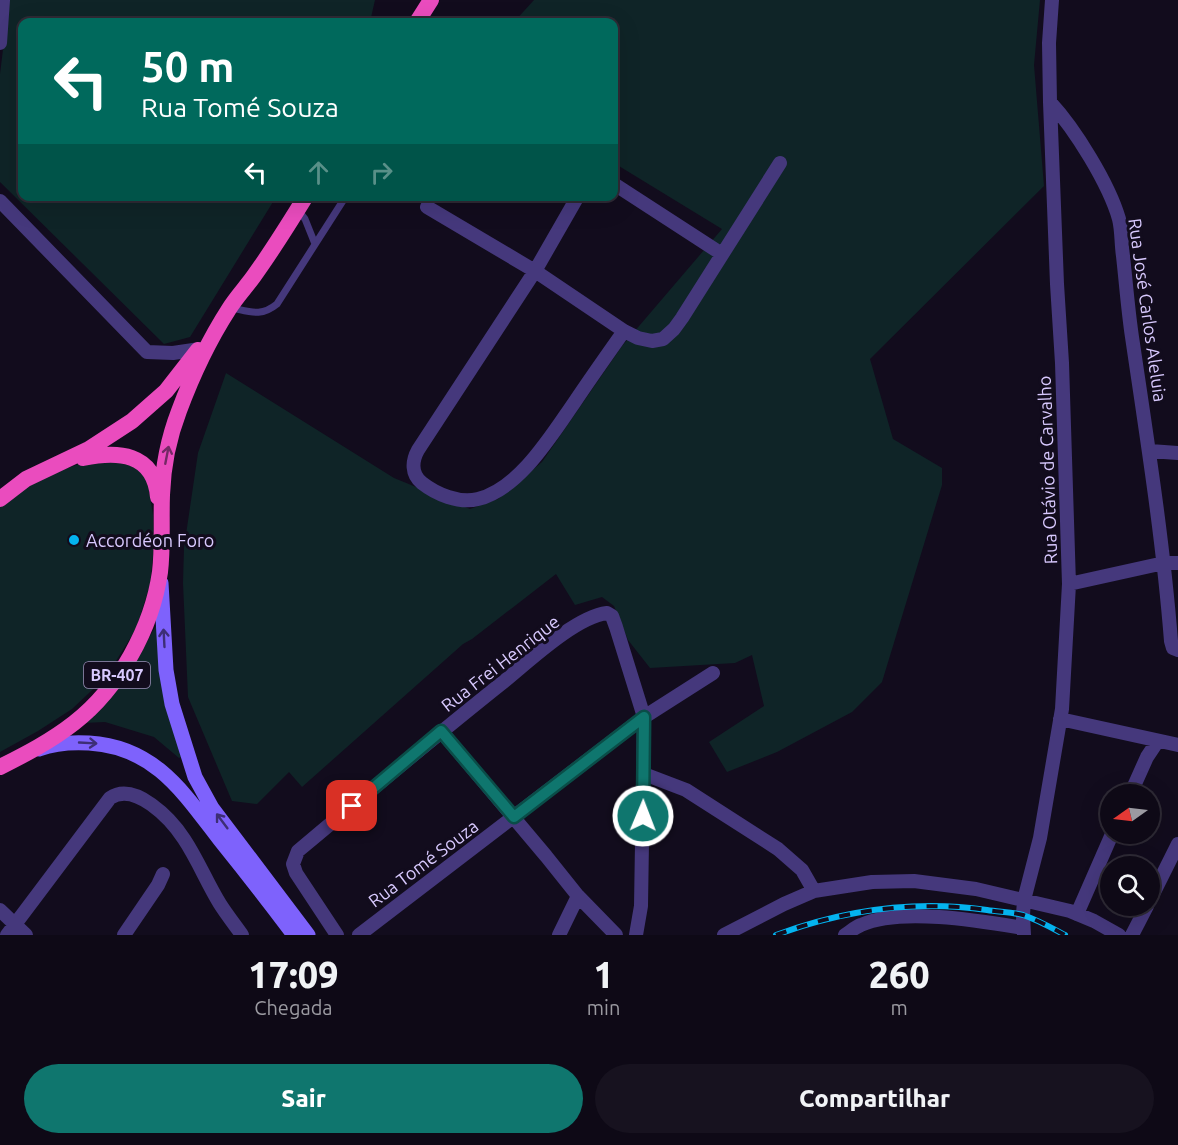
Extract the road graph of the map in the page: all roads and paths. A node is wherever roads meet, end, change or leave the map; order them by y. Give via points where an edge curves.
1 (3, 0) edge
2 (431, 0) edge
3 (1052, 0) edge
4 (420, 18) edge
5 (0, 43) edge
6 (1050, 102) junction
7 (780, 163) dead end
8 (618, 187) edge
9 (0, 201) edge
10 (343, 201) edge
11 (575, 201) edge
12 (302, 203) edge
13 (427, 207) dead end
14 (315, 244) junction
15 (722, 254) junction
16 (535, 271) junction
17 (226, 313) junction
18 (624, 331) junction
19 (200, 349) junction
20 (1150, 451) junction
21 (1178, 453) edge
22 (58, 463) junction
23 (8, 487) edge
24 (0, 499) edge
25 (161, 534) junction
26 (1171, 563) edge
27 (160, 571) junction
28 (1069, 584) junction
29 (1176, 649) edge
30 (713, 673) dead end
31 (644, 717) junction
32 (1060, 719) junction
33 (441, 731) junction
34 (1157, 742) junction
35 (1178, 745) edge
36 (30, 752) junction
37 (0, 767) edge
38 (644, 774) junction
39 (1135, 784) edge
40 (514, 817) junction
41 (1108, 844) edge
42 (1177, 850) edge
43 (163, 874) dead end
44 (1160, 882) edge
45 (814, 891) junction
46 (578, 896) junction
47 (1024, 900) junction
48 (0, 910) edge
49 (1077, 914) junction
50 (1142, 916) edge
51 (11, 930) edge
52 (1024, 931) edge
53 (26, 935) edge
54 (124, 935) edge
55 (242, 935) edge
56 (294, 935) edge
57 (308, 935) edge
58 (337, 935) edge
59 (359, 935) edge
60 (559, 935) edge
61 (616, 935) edge
62 (636, 935) edge
63 (724, 935) edge
64 (845, 935) edge
65 (1119, 935) edge
66 (1132, 935) edge

1 - 5 street
2 - 4 highway
3 - 6 street, Rua Otávio de Carvalho
6 - 20 street, Rua José Carlos Aleluia via 1074,132 1118,217 1131,335
6 - 28 street, Rua Otávio de Carvalho
7 - 15 street
8 - 15 street
9 - 19 street via 147,352
10 - 14 lane
11 - 16 street
12 - 14 lane
12 - 17 highway, BR-407
13 - 16 street
14 - 17 lane via 277,304 268,311
15 - 18 street via 682,318 663,339 645,340
16 - 18 street
16 - 18 street via 415,455 414,473 425,485 463,500 476,500 499,490 536,458
17 - 19 highway, BR-407
25 -> 17 highway, BR-407 via 166,454 175,423 192,378
19 - 22 highway, BR-407 via 166,391 132,421 89,449
20 - 21 street
20 - 26 street, Rua José Carlos Aleluia
22 - 23 highway, BR-407
22 - 25 highway, BR-407 via 103,454 133,457 153,477
23 - 24 highway, BR-407
25 - 27 highway, BR-407
26 - 28 street
26 - 29 street, Rua José Carlos Aleluia via 1171,641
27 - 36 highway, BR-407 via 145,626 107,690 74,724
57 -> 27 main road via 212,808 195,777 165,670
28 - 32 street, Rua Otávio de Carvalho
30 - 31 street, Rua Tomé Souza
31 - 33 street, Rua Frei Henrique via 616,627 607,613 588,619 554,641
31 - 38 street
31 - 40 street, Rua Tomé Souza
32 - 34 street
32 - 47 street, Rua Otávio de Carvalho via 1040,837
33 - 40 street
33 - 58 street, Rua Frei Henrique via 298,851 293,864 296,873
34 - 35 street
34 - 39 street
36 - 37 highway, BR-407
36 -> 56 main road via 73,742 106,744 153,765 193,802
38 - 45 street via 686,790 778,849 802,870
38 - 62 street via 641,906
40 - 46 street
40 - 59 street, Rua Tomé Souza
41 - 49 street
42 - 44 street
43 - 54 street
45 - 47 street via 872,882 914,881
45 - 63 street
46 - 60 street
46 - 61 street
47 - 49 street
47 - 52 street, Rua Otávio de Carvalho
48 - 51 street
49 - 65 street
50 - 66 street
51 - 53 street
51 - 55 street via 110,798 126,793 153,806 183,836 220,905
52 - 64 street via 968,919 906,917 873,921

